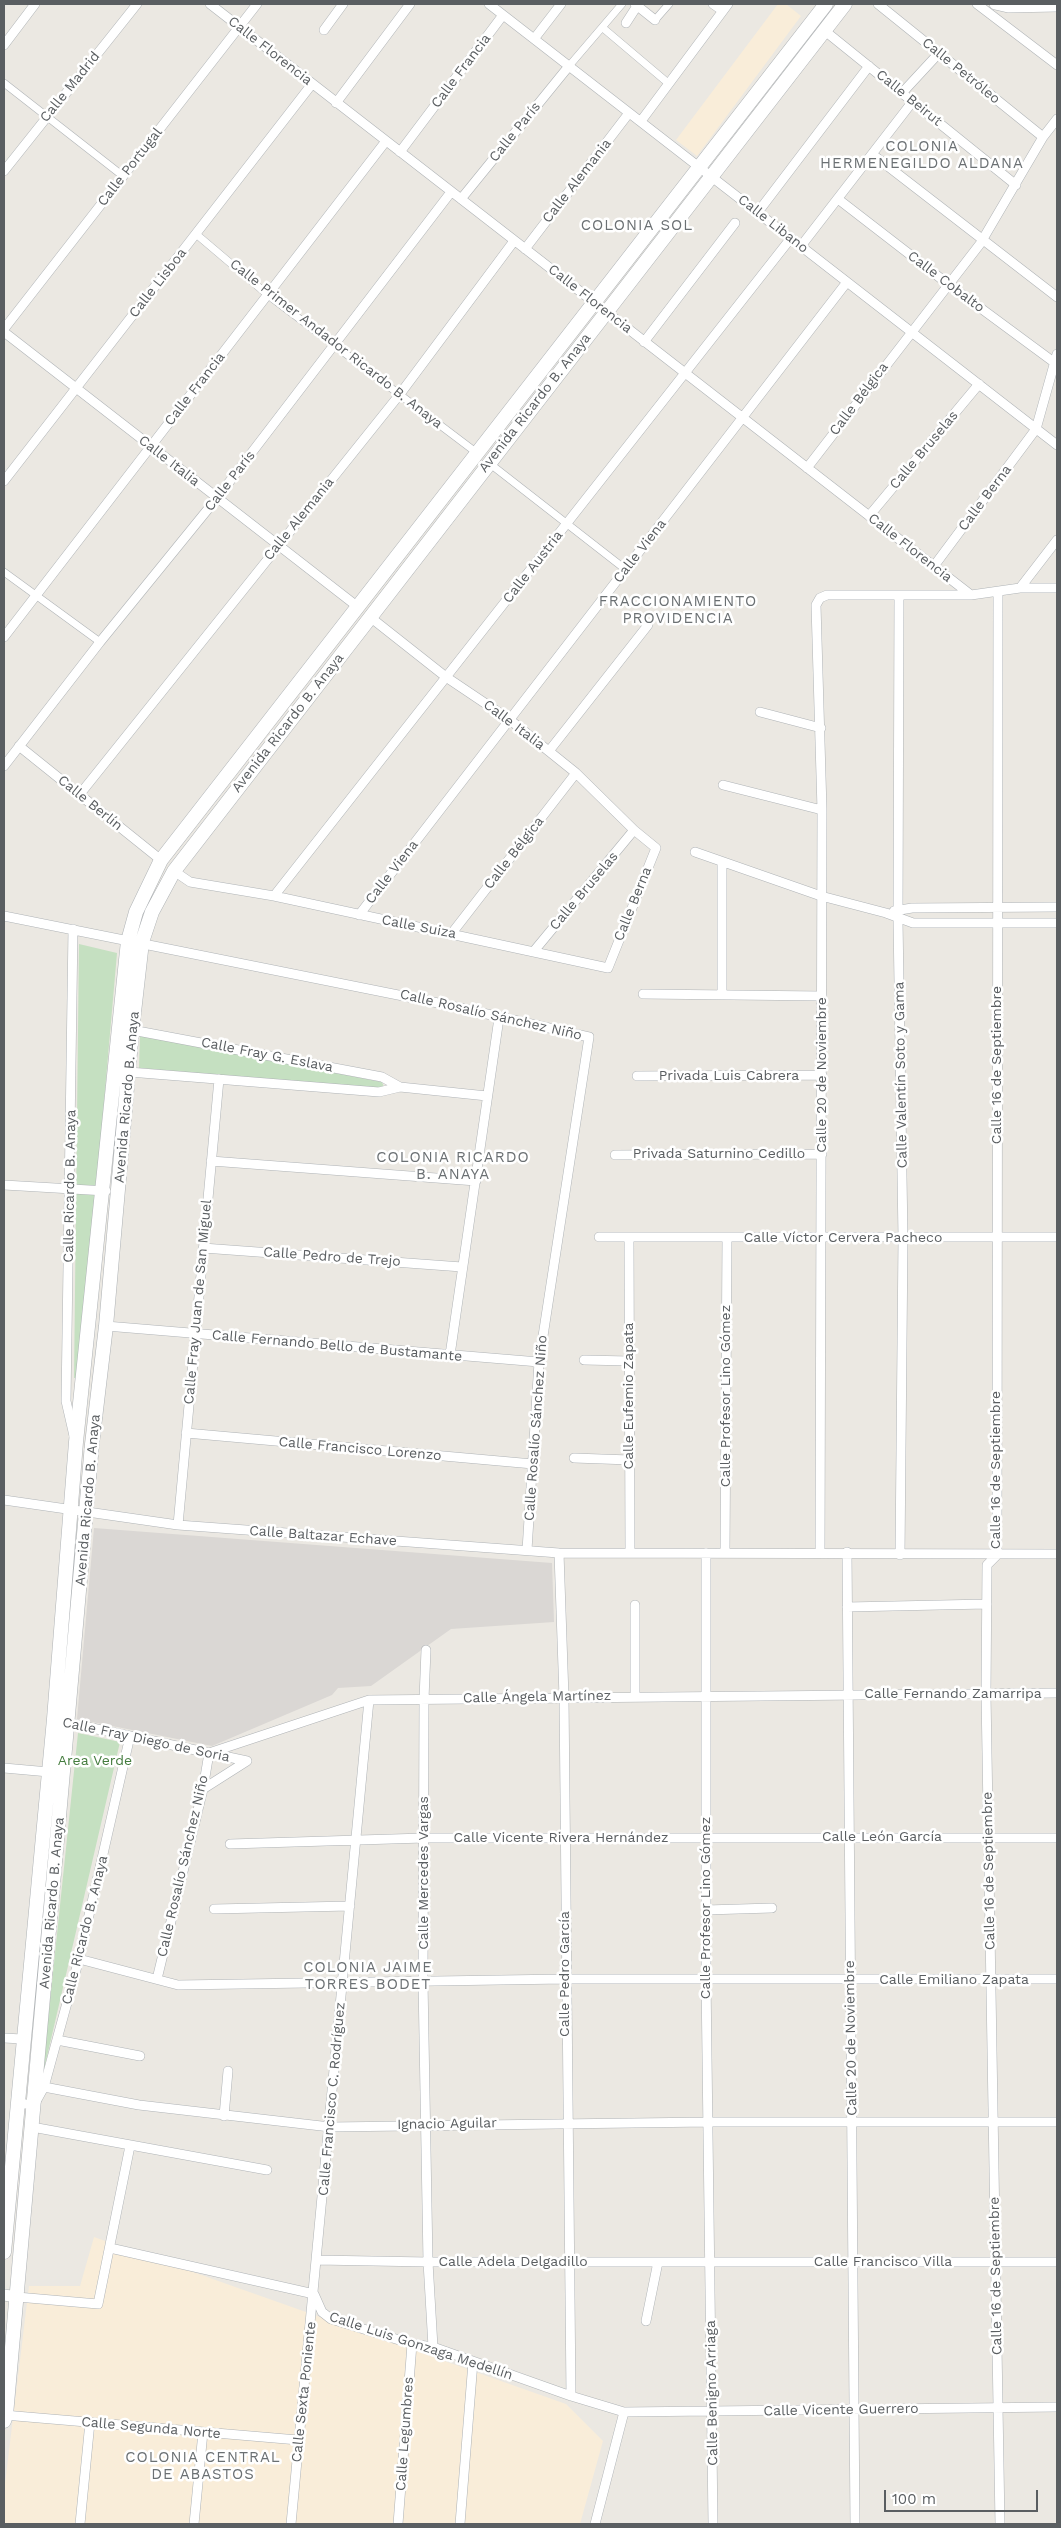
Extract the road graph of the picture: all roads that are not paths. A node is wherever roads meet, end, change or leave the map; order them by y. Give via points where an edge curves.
1 (35, 4) edge
2 (137, 4) edge
3 (210, 4) edge
4 (257, 4) edge
5 (343, 4) edge
6 (410, 4) edge
7 (489, 4) edge
8 (561, 4) edge
9 (622, 4) edge
10 (669, 4) edge
11 (714, 4) edge
12 (826, 4) edge
13 (845, 4) edge
14 (878, 4) edge
15 (977, 4) edge
16 (995, 4) edge
17 (636, 5) edge
18 (1039, 5) edge
19 (1057, 6) edge
20 (725, 7) edge
21 (503, 15) junction
22 (655, 20) joint
23 (626, 23) dead end
24 (239, 27) junction
25 (603, 28) junction
26 (324, 30) dead end
27 (825, 30) junction
28 (534, 38) junction
29 (4, 45) edge
30 (939, 53) junction
31 (1057, 65) edge
32 (569, 66) junction
33 (869, 66) junction
34 (4, 83) edge
35 (668, 83) junction
36 (312, 84) junction
37 (902, 93) junction
38 (913, 101) junction
39 (336, 103) junction
40 (629, 112) junction
41 (46, 117) junction
42 (1057, 119) edge
43 (641, 121) junction
44 (1044, 137) junction
45 (386, 141) junction
46 (400, 152) junction
47 (872, 154) junction
48 (4, 171) edge
49 (706, 172) junction
50 (123, 176) junction
51 (1016, 185) junction
52 (451, 192) junction
53 (838, 198) junction
54 (460, 199) junction
55 (758, 212) junction
56 (735, 223) dead end
57 (196, 234) junction
58 (791, 238) junction
59 (984, 238) junction
60 (514, 241) junction
61 (801, 246) junction
62 (525, 249) junction
63 (847, 282) junction
64 (948, 284) junction
65 (268, 295) junction
66 (1057, 297) edge
67 (600, 307) junction
68 (4, 331) edge
69 (911, 331) junction
70 (644, 342) junction
71 (335, 345) junction
72 (1056, 358) edge
73 (685, 373) junction
74 (979, 384) junction
75 (76, 388) junction
76 (400, 394) junction
77 (742, 418) junction
78 (1036, 429) junction
79 (1057, 445) edge
80 (151, 446) junction
81 (477, 453) junction
82 (489, 463) junction
83 (807, 468) junction
84 (4, 481) edge
85 (217, 498) junction
86 (869, 516) junction
87 (566, 524) junction
88 (1057, 540) edge
89 (278, 545) junction
90 (404, 548) junction
91 (416, 557) junction
92 (934, 566) junction
93 (626, 569) junction
94 (4, 572) edge
95 (1020, 588) junction
96 (1057, 588) edge
97 (998, 592) junction
98 (899, 595) junction
99 (971, 595) junction
100 (36, 596) junction
101 (358, 607) junction
102 (370, 617) junction
103 (648, 625) dead end
104 (4, 637) edge
105 (100, 642) junction
106 (311, 667) junction
107 (324, 677) junction
108 (446, 677) junction
109 (760, 712) dead end
110 (510, 720) junction
111 (821, 728) junction
112 (19, 746) junction
113 (549, 751) junction
114 (4, 766) edge
115 (576, 773) junction
116 (723, 785) dead end
117 (80, 794) junction
118 (822, 810) junction
119 (634, 830) junction
120 (651, 842) joint
121 (695, 852) dead end
122 (161, 860) junction
123 (722, 863) junction
124 (174, 871) junction
125 (274, 896) junction
126 (821, 896) junction
127 (998, 907) junction
128 (1057, 907) edge
129 (898, 910) junction
130 (886, 914) junction
131 (359, 915) junction
132 (4, 916) edge
133 (898, 920) junction
134 (1057, 923) edge
135 (997, 924) junction
136 (73, 930) junction
137 (452, 933) junction
138 (135, 942) junction
139 (534, 952) junction
140 (608, 968) joint
141 (643, 994) dead end
142 (722, 994) junction
143 (822, 996) junction
144 (499, 1018) junction
145 (132, 1030) junction
146 (129, 1072) junction
147 (637, 1076) dead end
148 (822, 1076) junction
149 (219, 1079) junction
150 (400, 1087) junction
151 (487, 1096) junction
152 (822, 1154) junction
153 (615, 1155) dead end
154 (211, 1161) junction
155 (476, 1181) junction
156 (4, 1185) edge
157 (70, 1189) junction
158 (103, 1191) junction
159 (118, 1192) junction
160 (599, 1237) dead end
161 (997, 1237) junction
162 (1057, 1237) edge
163 (727, 1238) junction
164 (822, 1238) junction
165 (903, 1238) junction
166 (629, 1239) junction
167 (203, 1248) junction
168 (462, 1267) junction
169 (106, 1326) junction
170 (195, 1334) junction
171 (450, 1355) junction
172 (584, 1360) dead end
173 (629, 1361) junction
174 (539, 1362) junction
175 (186, 1433) junction
176 (76, 1442) junction
177 (574, 1458) dead end
178 (630, 1460) junction
179 (533, 1464) junction
180 (4, 1500) edge
181 (72, 1508) junction
182 (87, 1511) junction
183 (178, 1525) junction
184 (527, 1550) junction
185 (820, 1552) junction
186 (847, 1552) junction
187 (560, 1553) junction
188 (706, 1553) junction
189 (725, 1553) junction
190 (630, 1554) junction
191 (1057, 1554) edge
192 (900, 1555) junction
193 (997, 1555) junction
194 (987, 1604) junction
195 (635, 1605) dead end
196 (847, 1607) junction
197 (62, 1622) junction
198 (78, 1623) junction
199 (426, 1650) dead end
200 (1057, 1693) edge
201 (848, 1694) junction
202 (986, 1694) junction
203 (705, 1695) junction
204 (635, 1696) junction
205 (564, 1697) junction
206 (424, 1699) junction
207 (369, 1700) junction
208 (54, 1719) junction
209 (69, 1723) junction
210 (130, 1736) junction
211 (209, 1753) junction
212 (4, 1768) edge
213 (49, 1772) junction
214 (203, 1789) junction
215 (706, 1837) junction
216 (849, 1837) junction
217 (424, 1838) junction
218 (565, 1838) junction
219 (989, 1838) junction
220 (1057, 1838) edge
221 (356, 1841) junction
222 (230, 1844) dead end
223 (350, 1906) junction
224 (772, 1908) dead end
225 (214, 1909) dead end
226 (706, 1910) junction
227 (80, 1959) junction
228 (706, 1978) junction
229 (157, 1979) junction
230 (565, 1979) junction
231 (1057, 1979) edge
232 (850, 1980) junction
233 (991, 1980) junction
234 (423, 1981) junction
235 (343, 1982) junction
236 (4, 2038) edge
237 (22, 2040) junction
238 (57, 2040) junction
239 (140, 2056) dead end
240 (228, 2071) dead end
241 (44, 2087) junction
242 (17, 2103) junction
243 (34, 2105) junction
244 (224, 2116) junction
245 (709, 2122) junction
246 (992, 2122) junction
247 (1057, 2122) edge
248 (566, 2123) junction
249 (852, 2123) junction
250 (426, 2124) junction
251 (32, 2127) junction
252 (330, 2127) junction
253 (130, 2146) junction
254 (267, 2170) dead end
255 (110, 2248) junction
256 (4, 2252) edge
257 (317, 2260) junction
258 (428, 2262) junction
259 (568, 2262) junction
260 (658, 2262) junction
261 (710, 2262) junction
262 (853, 2262) junction
263 (996, 2262) junction
264 (1057, 2262) edge
265 (314, 2294) junction
266 (10, 2296) edge
267 (646, 2321) dead end
268 (412, 2344) junction
269 (433, 2347) junction
270 (473, 2362) junction
271 (571, 2396) junction
272 (998, 2408) junction
273 (1057, 2408) edge
274 (855, 2410) junction
275 (712, 2411) junction
276 (624, 2412) junction
277 (5, 2417) edge
278 (90, 2422) junction
279 (203, 2432) junction
280 (298, 2440) junction
281 (80, 2524) edge
282 (194, 2524) edge
283 (291, 2524) edge
284 (398, 2524) edge
285 (460, 2524) edge
286 (595, 2524) edge
287 (713, 2524) edge
288 (855, 2524) edge
289 (1000, 2524) edge

1 - 29 street
2 - 41 street, Calle Madrid
3 - 24 street, Calle Florencia
4 - 24 street, Calle Portugal
5 - 26 street
6 - 39 street
7 - 21 street, Calle Libano
8 - 28 street
9 - 25 street
10 - 22 street
11 - 20 street
12 - 49 main road, Avenida Ricardo B. Anaya
13 - 27 main road, Avenida Ricardo B. Anaya
14 - 30 street, Calle Petróleo
15 - 31 street
16 - 18 street via 1008,7
17 - 22 street
17 - 23 street
18 - 19 street
20 - 35 street
21 - 28 street, Calle Libano
21 - 46 street, Calle Francia
24 - 36 street, Calle Florencia
24 - 50 street, Calle Portugal
25 - 32 street
25 - 35 street
27 - 33 street, Calle Beirut
27 - 49 main road, Avenida Ricardo B. Anaya
28 - 32 street, Calle Libano
30 - 37 street
30 - 44 street, Calle Petróleo
32 - 40 street, Calle Libano
32 - 54 street, Calle París
33 - 37 street, Calle Beirut
33 - 55 street
34 - 41 street
35 - 43 street
36 - 39 street, Calle Florencia
36 - 57 street, Calle Lisboa
37 - 38 street, Calle Beirut
38 - 47 street
38 - 51 street, Calle Beirut
39 - 45 street, Calle Florencia
40 - 43 street, Calle Libano
40 - 62 street, Calle Alemania
41 - 48 street, Calle Madrid
41 - 50 street
42 - 44 street
43 - 49 street, Calle Libano
44 - 51 street
45 - 46 street, Calle Florencia
45 - 65 street, Calle Francia
46 - 52 street, Calle Florencia
47 - 53 street
47 - 59 street
49 - 55 street, Calle Libano
49 - 67 main road, Avenida Ricardo B. Anaya
50 - 68 street, Calle Portugal
51 - 59 street
52 - 54 street, Calle Florencia
52 - 71 street, Calle París
53 - 61 street
53 - 64 street, Calle Cobalto
54 - 60 street, Calle Florencia
55 - 58 street, Calle Libano
56 - 70 street
57 - 65 street, Calle Primer Andador Ricardo B. Anaya
57 - 75 street, Calle Lisboa
58 - 61 street, Calle Libano
58 - 73 street, Calle Austria
59 - 64 street
59 - 66 street
60 - 62 street, Calle Florencia
60 - 76 street, Calle Alemania
61 - 63 street, Calle Libano
62 - 67 street, Calle Florencia
63 - 69 street, Calle Libano
63 - 77 street, Calle Viena
64 - 69 street
64 - 72 street, Calle Cobalto
65 - 71 street, Calle Primer Andador Ricardo B. Anaya
65 - 80 street, Calle Francia
67 - 70 street, Calle Florencia
67 - 81 main road, Avenida Ricardo B. Anaya
67 - 82 main road, Avenida Ricardo B. Anaya
68 - 75 street, Calle Italia
69 - 74 street, Calle Libano
69 - 83 street, Calle Bélgica
70 - 73 street, Calle Florencia
71 - 76 street, Calle Primer Andador Ricardo B. Anaya
71 - 85 street, Calle París
72 - 78 street
73 - 77 street, Calle Florencia
73 - 87 street, Calle Austria
74 - 78 street, Calle Libano
74 - 86 street, Calle Bruselas
75 - 80 street, Calle Italia
75 - 84 street, Calle Lisboa
76 - 81 street, Calle Primer Andador Ricardo B. Anaya
76 - 89 street, Calle Alemania
77 - 83 street, Calle Florencia
77 - 93 street, Calle Viena
78 - 79 street, Calle Libano
78 - 92 street, Calle Berna
80 - 85 street, Calle Italia
80 - 100 street, Calle Francia
81 - 90 main road, Avenida Ricardo B. Anaya
82 - 87 street
82 - 91 main road, Avenida Ricardo B. Anaya
83 - 86 street, Calle Florencia
85 - 89 street, Calle Italia
85 - 105 street, Calle París
86 - 92 street, Calle Florencia
87 - 93 street
87 - 108 street, Calle Austria
88 - 95 street
89 - 101 street, Calle Italia
89 - 117 street, Calle Alemania
90 - 91 main road
90 - 101 main road, Avenida Ricardo B. Anaya
91 - 102 main road, Avenida Ricardo B. Anaya
92 - 99 street, Calle Florencia
93 - 110 street, Calle Viena
94 - 100 street
95 - 96 street
95 - 97 street
97 - 99 street
97 - 127 street, Calle 16 de Septiembre
98 - 99 street
98 - 111 street, Calle 20 de Noviembre via 827,595 820,598 816,605
98 - 129 street, Calle Valentín Soto y Gama
100 - 104 street, Calle Francia
100 - 105 street
101 - 106 main road, Avenida Ricardo B. Anaya
102 - 107 main road, Avenida Ricardo B. Anaya
102 - 108 street, Calle Italia
103 - 113 street
105 - 112 street, Calle París
106 - 107 main road
106 - 122 main road, Avenida Ricardo B. Anaya
107 - 124 main road, Avenida Ricardo B. Anaya
108 - 110 street, Calle Italia
108 - 125 street, Calle Austria
109 - 111 street
110 - 113 street, Calle Italia
110 - 131 street, Calle Viena
111 - 118 street, Calle 20 de Noviembre
112 - 114 street, Calle París
112 - 117 street, Calle Berlín
113 - 115 street, Calle Italia
115 - 119 street, Calle Italia
115 - 137 street, Calle Bélgica
116 - 118 street
117 - 122 street, Calle Berlín
118 - 126 street, Calle 20 de Noviembre
119 - 120 street, Calle Italia
119 - 139 street, Calle Bruselas
120 - 140 street, Calle Berna via 656,848
121 - 123 street
122 - 138 main road, Avenida Ricardo B. Anaya via 136,912
123 - 126 street
123 - 142 street
124 - 125 street, Calle Suiza via 190,882
124 - 138 main road, Avenida Ricardo B. Anaya
125 - 131 street, Calle Suiza
126 - 130 street
126 - 143 street, Calle 20 de Noviembre
127 - 128 street
127 - 129 street
127 - 135 street, Calle 16 de Septiembre
129 - 130 street
129 - 133 street, Calle Valentín Soto y Gama
130 - 133 street
131 - 137 street, Calle Suiza
132 - 136 street, Calle Rosalío Sánchez Niño
133 - 135 street via 912,924
133 - 165 street, Calle Valentín Soto y Gama
134 - 135 street
135 - 161 street, Calle 16 de Septiembre
136 - 138 street, Calle Rosalío Sánchez Niño
136 - 157 street, Calle Ricardo B. Anaya
137 - 139 street, Calle Suiza
138 - 144 street, Calle Rosalío Sánchez Niño
138 - 145 main road, Avenida Ricardo B. Anaya
138 - 158 main road, Avenida Ricardo B. Anaya
139 - 140 street, Calle Suiza
141 - 142 street
142 - 143 street
143 - 148 street, Calle 20 de Noviembre
144 - 151 street
144 - 174 street, Calle Rosalío Sánchez Niño via 589,1037
145 - 146 main road, Avenida Ricardo B. Anaya
145 - 150 street, Calle Fray G. Eslava via 382,1077
146 - 149 street, Calle Fray G. Eslava
146 - 159 main road, Avenida Ricardo B. Anaya
147 - 148 street, Privada Luis Cabrera
148 - 152 street, Calle 20 de Noviembre
149 - 150 street, Calle Fray G. Eslava via 380,1092
149 - 154 street, Calle Fray Juan de San Miguel
150 - 151 street, Calle Fray G. Eslava
151 - 155 street
152 - 153 street, Privada Saturnino Cedillo
152 - 164 street, Calle 20 de Noviembre
154 - 155 street
154 - 167 street, Calle Fray Juan de San Miguel
155 - 168 street
156 - 157 street
157 - 158 street
157 - 176 street, Calle Ricardo B. Anaya via 66,1401
158 - 159 street
158 - 176 main road, Avenida Ricardo B. Anaya
159 - 169 main road, Avenida Ricardo B. Anaya
160 - 166 street, Calle Víctor Cervera Pacheco
161 - 162 street, Calle Víctor Cervera Pacheco
161 - 165 street, Calle Víctor Cervera Pacheco
161 - 193 street, Calle 16 de Septiembre
163 - 164 street, Calle Víctor Cervera Pacheco
163 - 166 street, Calle Víctor Cervera Pacheco
163 - 189 street, Calle Profesor Lino Gómez
164 - 165 street, Calle Víctor Cervera Pacheco
164 - 185 street, Calle 20 de Noviembre
165 - 192 street, Calle Valentín Soto y Gama
166 - 173 street, Calle Eufemio Zapata
167 - 168 street, Calle Pedro de Trejo
167 - 170 street, Calle Fray Juan de San Miguel
168 - 171 street
169 - 170 street, Calle Fernando Bello de Bustamante
169 - 182 main road, Avenida Ricardo B. Anaya
170 - 171 street, Calle Fernando Bello de Bustamante
170 - 175 street, Calle Fray Juan de San Miguel
171 - 174 street, Calle Fernando Bello de Bustamante
172 - 173 street
173 - 178 street, Calle Eufemio Zapata
174 - 179 street, Calle Rosalío Sánchez Niño
175 - 179 street, Calle Francisco Lorenzo
175 - 183 street, Calle Fray Juan de San Miguel
176 - 181 main road, Avenida Ricardo B. Anaya
177 - 178 street
178 - 190 street, Calle Eufemio Zapata
179 - 184 street, Calle Rosalío Sánchez Niño
180 - 181 street, Calle Baltazar Echave
181 - 182 street, Calle Baltazar Echave
181 - 197 main road, Avenida Ricardo B. Anaya
182 - 183 street, Calle Baltazar Echave
182 - 198 main road, Avenida Ricardo B. Anaya
183 - 184 street, Calle Baltazar Echave
184 - 187 street, Calle Baltazar Echave
185 - 186 street, Calle Baltazar Echave
185 - 189 street, Calle Baltazar Echave
186 - 192 street, Calle Baltazar Echave
186 - 196 street, Calle 20 de Noviembre
187 - 190 street, Calle Baltazar Echave
187 - 205 street, Calle Pedro García
188 - 189 street, Calle Baltazar Echave
188 - 190 street, Calle Baltazar Echave
188 - 203 street, Calle Profesor Lino Gómez
191 - 193 street, Calle Baltazar Echave
192 - 193 street, Calle Baltazar Echave
193 - 194 street, Calle 16 de Septiembre via 987,1565
194 - 196 street
194 - 202 street, Calle 16 de Septiembre
195 - 204 street
196 - 201 street, Calle 20 de Noviembre
197 - 198 main road
197 - 208 main road, Avenida Ricardo B. Anaya
198 - 209 main road, Avenida Ricardo B. Anaya
199 - 206 street, Calle Mercedes Vargas
200 - 202 street, Calle Fernando Zamarripa
201 - 202 street, Calle Fernando Zamarripa
201 - 203 street, Calle Fernando Zamarripa
201 - 216 street, Calle 20 de Noviembre
202 - 219 street, Calle 16 de Septiembre
203 - 204 street, Calle Ángela Martínez
203 - 215 street, Calle Profesor Lino Gómez
204 - 205 street, Calle Ángela Martínez
205 - 206 street, Calle Ángela Martínez
205 - 218 street, Calle Pedro García
206 - 207 street, Calle Ángela Martínez
206 - 217 street, Calle Mercedes Vargas
207 - 211 street, Calle Ángela Martínez
207 - 221 street, Calle Francisco C. Rodríguez
208 - 209 street, Calle Fray Diego de Soria
208 - 213 main road, Avenida Ricardo B. Anaya
209 - 210 street, Calle Fray Diego de Soria
209 - 243 main road, Avenida Ricardo B. Anaya
210 - 211 street, Calle Fray Diego de Soria
210 - 227 street, Calle Ricardo B. Anaya
211 - 214 street, Calle Rosalío Sánchez Niño
211 - 214 street, Calle Fray Diego de Soria via 247,1761
212 - 213 street
213 - 237 main road, Avenida Ricardo B. Anaya
214 - 229 street, Calle Rosalío Sánchez Niño
215 - 216 street, Calle León García
215 - 218 street, Calle Vicente Rivera Hernández
215 - 226 street, Calle Profesor Lino Gómez
216 - 219 street, Calle León García
216 - 232 street, Calle 20 de Noviembre
217 - 218 street, Calle Vicente Rivera Hernández
217 - 221 street, Calle Vicente Rivera Hernández
217 - 234 street, Calle Mercedes Vargas
218 - 230 street, Calle Pedro García
219 - 220 street, Calle León García
219 - 233 street, Calle 16 de Septiembre
221 - 222 street, Calle Vicente Rivera Hernández
221 - 223 street, Calle Francisco C. Rodríguez
223 - 225 street
223 - 235 street, Calle Francisco C. Rodríguez
224 - 226 street
226 - 228 street, Calle Profesor Lino Gómez
227 - 229 street, Calle Emiliano Zapata
227 - 238 street, Calle Ricardo B. Anaya
228 - 230 street, Calle Emiliano Zapata
228 - 232 street, Calle Emiliano Zapata
228 - 245 street, Calle Profesor Lino Gómez
229 - 235 street, Calle Emiliano Zapata via 178,1985
230 - 234 street, Calle Emiliano Zapata
230 - 248 street, Calle Pedro García
231 - 233 street, Calle Emiliano Zapata
232 - 233 street, Calle Emiliano Zapata
232 - 249 street, Calle 20 de Noviembre
233 - 246 street, Calle 16 de Septiembre
234 - 235 street, Calle Emiliano Zapata
234 - 250 street, Calle Mercedes Vargas
235 - 252 street, Calle Francisco C. Rodríguez
236 - 237 street
237 - 242 main road, Avenida Ricardo B. Anaya
238 - 239 street
238 - 241 street, Calle Ricardo B. Anaya
240 - 244 street
241 - 243 street, Calle Ricardo B. Anaya
241 - 244 street, Ignacio Aguilar via 139,2105
242 - 243 street
242 - 256 main road, Avenida Ricardo B. Anaya
243 - 251 main road, Avenida Ricardo B. Anaya
244 - 252 street, Ignacio Aguilar
245 - 248 street, Ignacio Aguilar
245 - 249 street, Ignacio Aguilar
245 - 261 street, Calle Profesor Lino Gómez
246 - 247 street, Ignacio Aguilar
246 - 249 street, Ignacio Aguilar
246 - 263 street, Calle 16 de Septiembre
248 - 250 street, Ignacio Aguilar
248 - 259 street, Calle Pedro García
249 - 262 street, Calle 20 de Noviembre
250 - 252 street, Ignacio Aguilar
250 - 258 street, Calle Mercedes Vargas
251 - 253 street
251 - 266 main road, Avenida Ricardo B. Anaya
252 - 257 street, Calle Francisco C. Rodríguez
253 - 254 street
253 - 255 street
255 - 265 street
255 - 266 street via 98,2304
257 - 258 street, Calle Adela Delgadillo
257 - 265 street, Calle Sexta Poniente
258 - 259 street, Calle Adela Delgadillo
258 - 269 street, Calle Mercedes Vargas
259 - 260 street, Calle Adela Delgadillo
259 - 271 street, Calle Pedro García
260 - 261 street, Calle Adela Delgadillo
260 - 267 street
261 - 262 street, Calle Francisco Villa
261 - 275 street, Calle Benigno Arriaga
262 - 263 street, Calle Francisco Villa
262 - 274 street, Calle 20 de Noviembre
263 - 264 street, Calle Francisco Villa
263 - 272 street, Calle 16 de Septiembre
265 - 268 street, Calle Luis Gonzaga Medellín via 322,2312 331,2319
265 - 280 street, Calle Sexta Poniente
266 - 277 main road, Avenida Ricardo B. Anaya
268 - 269 street, Calle Luis Gonzaga Medellín
268 - 284 street, Calle Legumbres
269 - 270 street, Calle Luis Gonzaga Medellín
270 - 271 street, Calle Luis Gonzaga Medellín
270 - 285 street
271 - 276 street, Calle Luis Gonzaga Medellín
272 - 273 street, Calle Vicente Guerrero
272 - 274 street, Calle Vicente Guerrero
272 - 289 street, Calle 16 de Septiembre
274 - 275 street, Calle Vicente Guerrero
274 - 288 street, Calle 20 de Noviembre
275 - 276 street, Calle Vicente Guerrero
275 - 287 street, Calle Benigno Arriaga
276 - 286 street
277 - 278 street, Calle Segunda Norte
278 - 279 street, Calle Segunda Norte
278 - 281 street
279 - 280 street, Calle Segunda Norte
279 - 282 street
280 - 283 street, Calle Sexta Poniente

